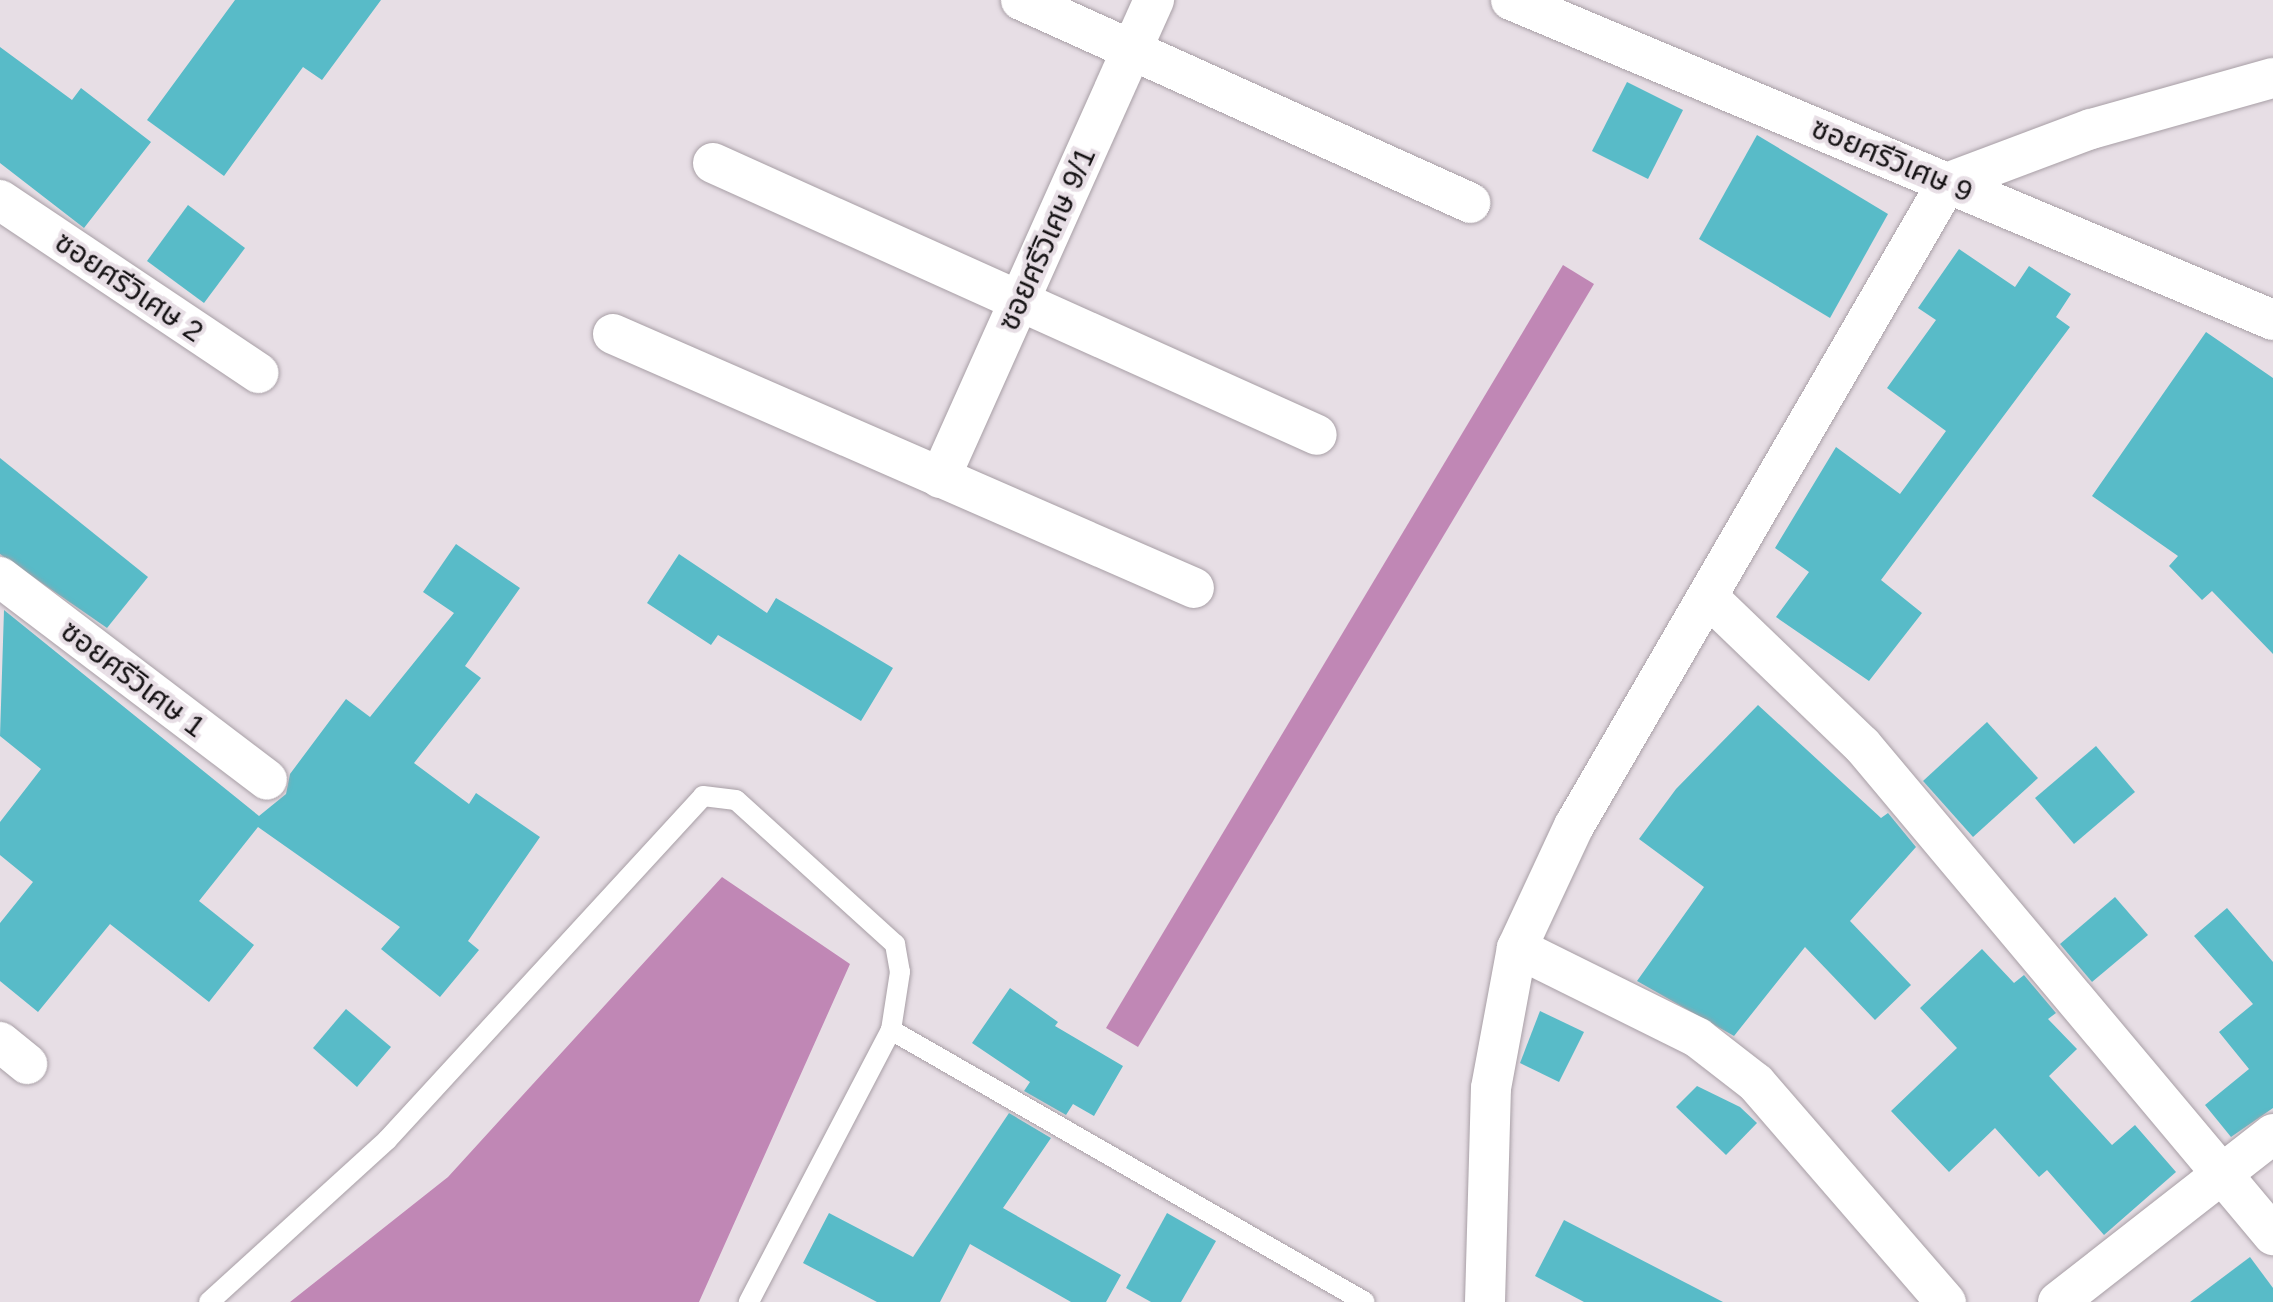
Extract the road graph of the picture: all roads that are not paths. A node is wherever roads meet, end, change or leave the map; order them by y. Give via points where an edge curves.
1 (1020, 0) edge
2 (1154, 0) edge
3 (1512, 0) edge
4 (1579, 13) edge
5 (1132, 50) junction
6 (2273, 78) edge
7 (713, 163) dead end
8 (1947, 183) junction
9 (0, 200) edge
10 (1470, 203) dead end
11 (1020, 300) junction
12 (2273, 320) edge
13 (613, 334) dead end
14 (258, 373) dead end
15 (1317, 435) dead end
16 (940, 478) junction
17 (0, 577) edge
18 (1194, 588) dead end
19 (1708, 598) junction
20 (267, 780) dead end
21 (1518, 948) junction
22 (891, 1030) junction
23 (2273, 1134) edge
24 (2219, 1175) junction
25 (2273, 1235) edge
26 (209, 1302) edge
27 (750, 1302) edge
28 (1365, 1302) edge
29 (1484, 1302) edge
30 (1946, 1302) edge
31 (2058, 1302) edge

1 - 5 street
2 - 5 street, ซอยศรีวิเศษ 9/1
3 - 4 street, ซอยศรีวิเศษ 9
4 - 8 street, ซอยศรีวิเศษ 9
5 - 10 street
5 - 11 street, ซอยศรีวิเศษ 9/1
6 - 8 street via 2091,129
7 - 11 street
8 - 12 street, ซอยศรีวิเศษ 9
8 - 19 street
9 - 14 street, ซอยศรีวิเศษ 2
11 - 15 street
11 - 16 street, ซอยศรีวิเศษ 9/1
13 - 16 street
16 - 18 street
17 - 20 street, ซอยศรีวิเศษ 1
19 - 21 street via 1574,826
19 - 24 street via 1862,745
21 - 29 street via 1490,1088
21 - 30 street via 1698,1038 1756,1083
22 - 26 lane via 900,972 895,944 736,800 704,796 387,1140
22 - 27 lane
22 - 28 lane
23 - 24 street
24 - 25 street
24 - 31 street

